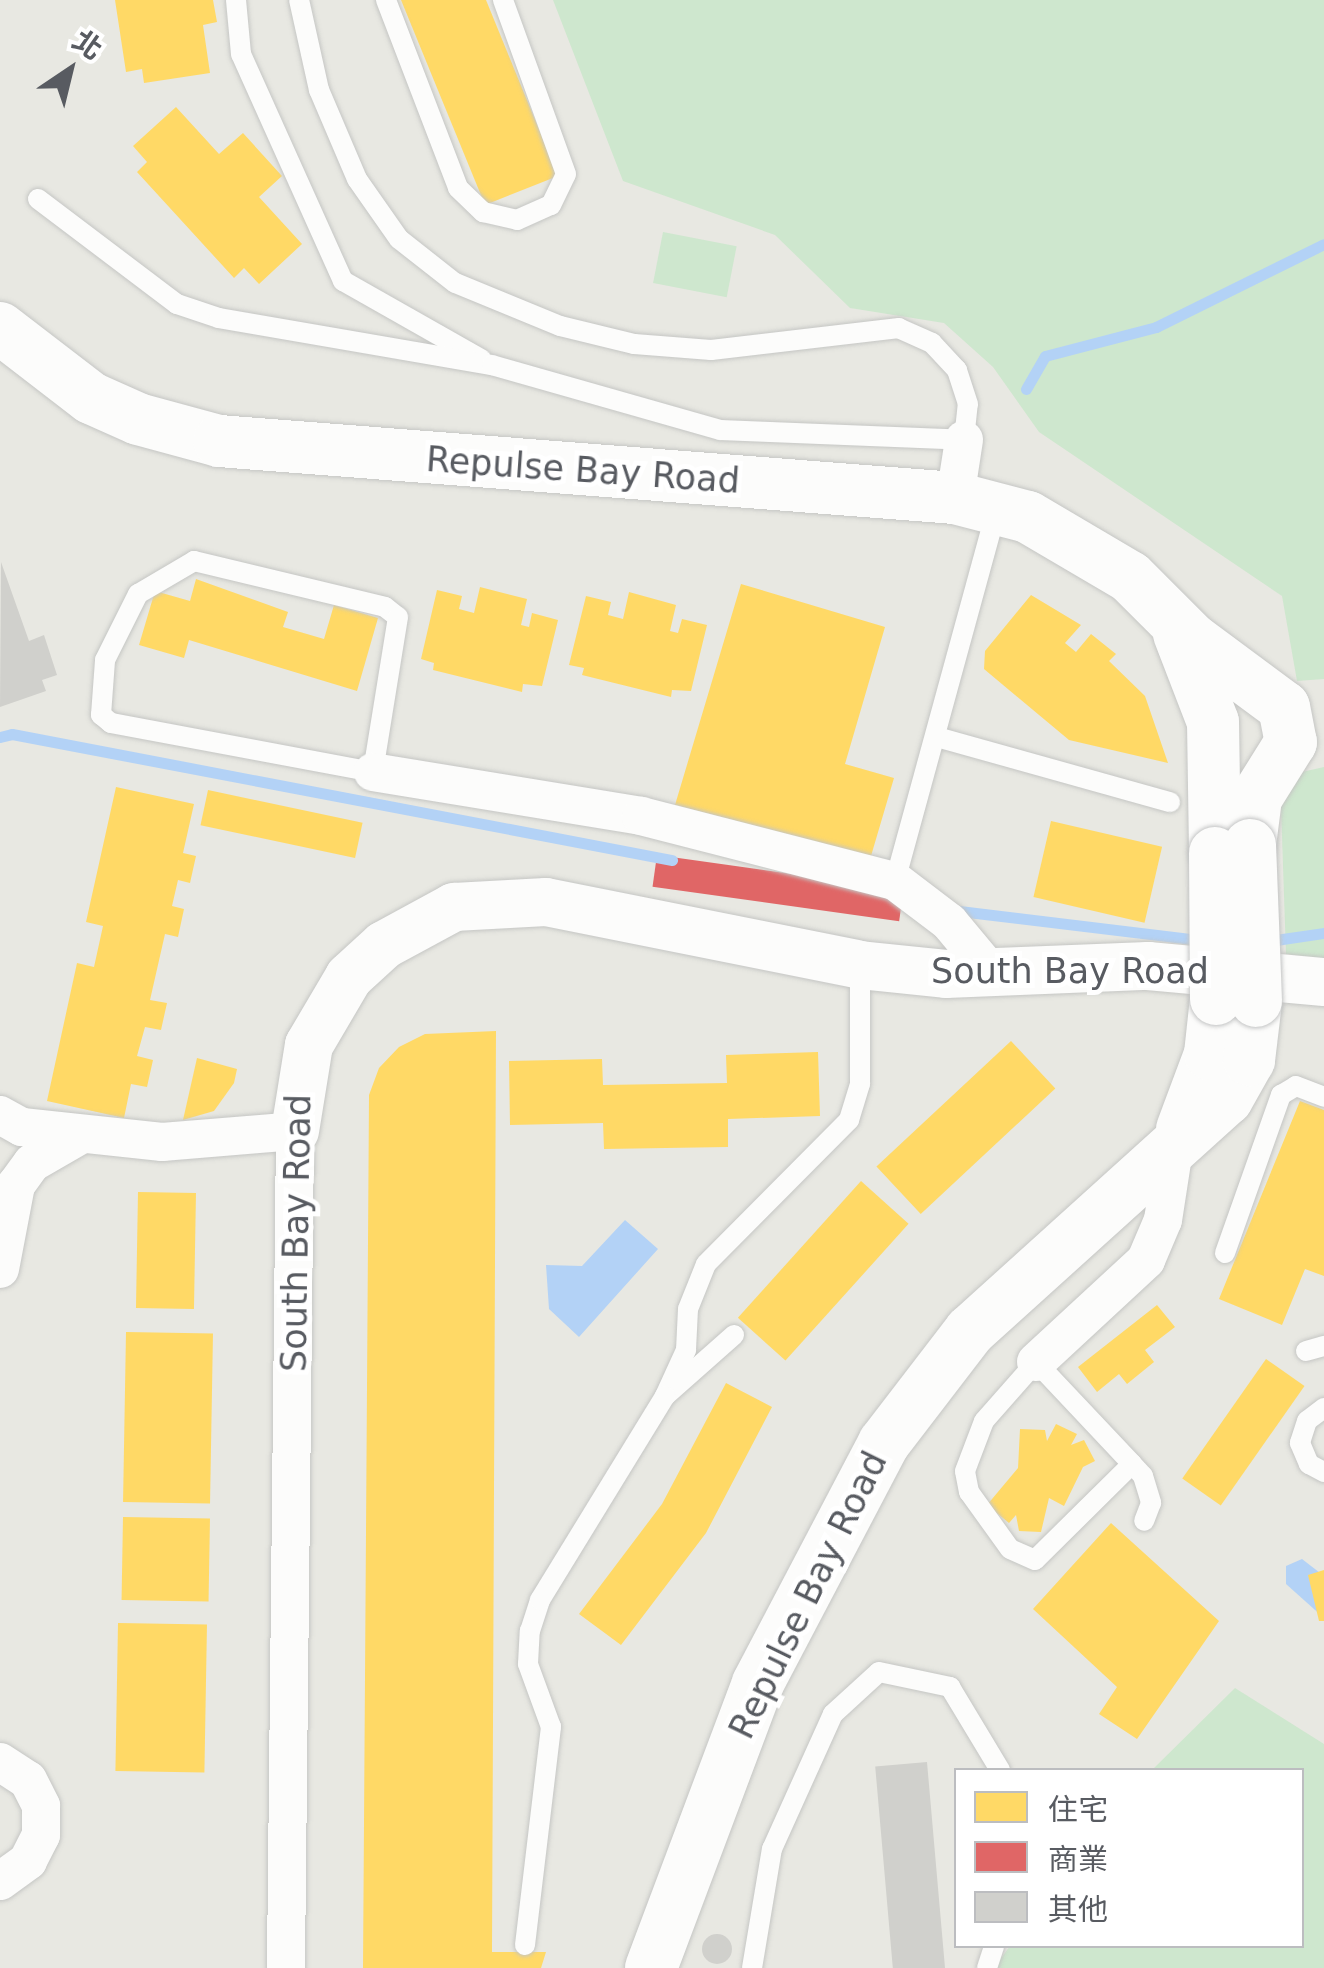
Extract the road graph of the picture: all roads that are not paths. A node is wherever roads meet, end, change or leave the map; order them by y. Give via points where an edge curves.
1 (236, 0) edge
2 (299, 0) edge
3 (386, 0) edge
4 (503, 0) edge
5 (38, 198) dead end
6 (0, 328) edge
7 (492, 365) junction
8 (964, 440) junction
9 (977, 502) junction
10 (1165, 612) junction
11 (1292, 729) edge
12 (1214, 734) junction
13 (937, 736) junction
14 (373, 772) junction
15 (1170, 802) dead end
16 (1233, 849) junction
17 (909, 890) junction
18 (984, 962) junction
19 (860, 965) junction
20 (1324, 982) edge
21 (1324, 1097) edge
22 (0, 1115) edge
23 (295, 1131) junction
24 (78, 1136) junction
25 (1174, 1149) junction
26 (1225, 1253) dead end
27 (0, 1269) edge
28 (734, 1335) dead end
29 (1036, 1362) junction
30 (665, 1396) junction
31 (1324, 1408) edge
32 (1132, 1464) junction
33 (1324, 1472) edge
34 (1144, 1521) dead end
35 (0, 1762) edge
36 (999, 1768) edge
37 (0, 1880) edge
38 (525, 1945) dead end
39 (286, 1968) edge
40 (651, 1968) edge
41 (752, 1968) edge

1 - 7 lane via 241,54 343,281
2 - 8 lane via 320,90 358,180 399,239 455,283 560,326 634,344 711,350 899,328 932,343 956,370 968,404
3 - 4 lane via 458,188 483,212 517,220 551,205 566,174
5 - 7 lane via 177,304 219,318
6 - 9 main road, Repulse Bay Road via 91,398 219,440
7 - 8 lane via 720,430
8 - 9 street
9 - 10 main road, Repulse Bay Road via 1102,557
9 - 13 lane
10 - 11 main road, Repulse Bay Road
10 - 12 main road, Repulse Bay Road via 1198,672
11 - 12 main road via 1237,694
11 - 12 main road via 1242,771
11 - 16 main road, Repulse Bay Road
12 - 16 main road, Repulse Bay Road
13 - 15 lane
13 - 17 lane
14 - 14 lane via 111,723 100,703 105,660 138,594 194,561 386,607 398,617 401,632
14 - 17 street via 642,816
16 - 25 main road, Repulse Bay Road, bridge via 1236,1000 1253,1042 1238,1084
17 - 18 street
18 - 19 street, South Bay Road
18 - 20 street, South Bay Road via 1148,966
19 - 23 street, South Bay Road via 546,902 454,907 384,944 349,977 309,1045
19 - 30 lane via 860,1084 849,1120 706,1264 688,1309 686,1350
21 - 26 lane via 1296,1086 1281,1095
22 - 24 street via 22,1127
23 - 24 street via 203,1142
23 - 39 street, South Bay Road
24 - 27 street via 32,1163 16,1185
25 - 29 street via 1162,1220 1146,1260
25 - 40 main road, Repulse Bay Road via 970,1330 884,1443 758,1683
28 - 30 lane
29 - 32 lane
29 - 32 lane via 984,1421 965,1470 969,1492 1016,1556 1044,1556
30 - 38 lane via 540,1600 530,1632 528,1664 550,1727
31 - 33 lane via 1306,1420 1300,1442 1309,1464
32 - 34 lane via 1151,1494
35 - 37 street via 28,1780 41,1806 41,1836 28,1861
36 - 41 lane via 950,1688 879,1672 833,1714 772,1849

